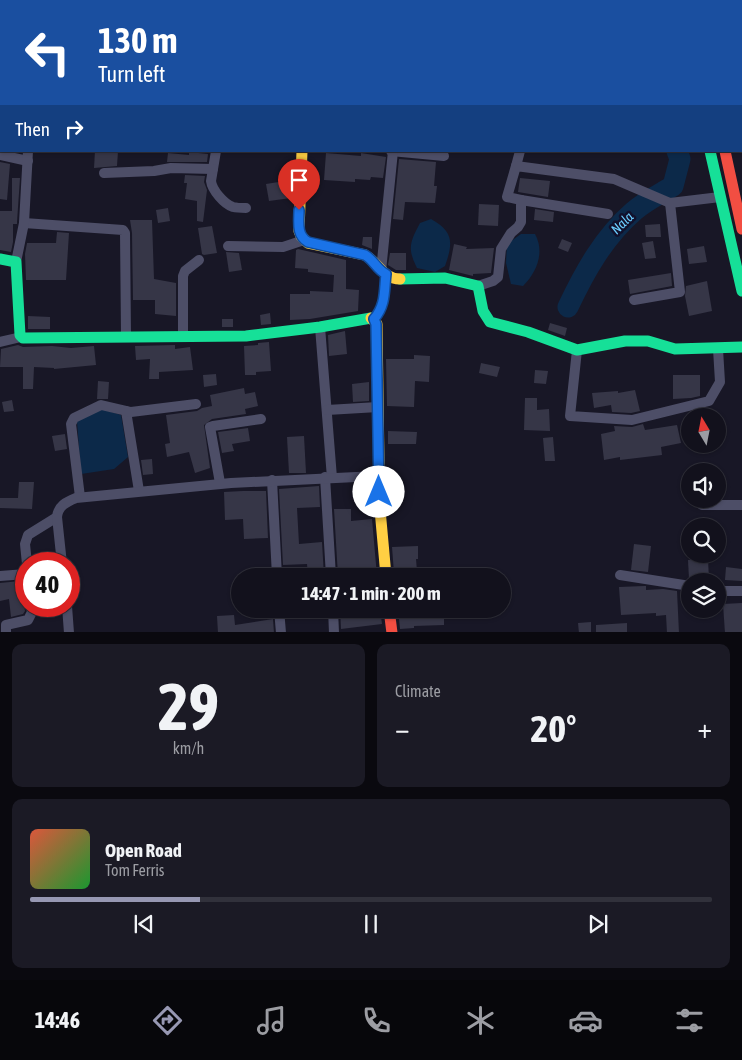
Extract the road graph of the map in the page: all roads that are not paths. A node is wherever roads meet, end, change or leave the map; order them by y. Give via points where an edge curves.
1 (216, 152) edge
2 (302, 152) edge
3 (392, 152) edge
4 (402, 152) edge
5 (520, 152) edge
6 (710, 152) edge
7 (725, 152) edge
8 (0, 155) edge
9 (28, 156) edge
10 (444, 156) dead end
11 (516, 166) junction
12 (213, 169) junction
13 (104, 172) dead end
14 (720, 197) junction
15 (521, 200) junction
16 (670, 203) junction
17 (246, 208) dead end
18 (608, 214) dead end
19 (24, 223) junction
20 (742, 230) edge
21 (304, 240) junction
22 (228, 246) dead end
23 (0, 259) edge
24 (199, 260) dead end
25 (16, 262) junction
26 (383, 272) junction
27 (478, 286) junction
28 (742, 291) edge
29 (634, 300) dead end
30 (374, 319) junction
31 (320, 327) junction
32 (126, 336) junction
33 (21, 337) junction
34 (183, 337) junction
35 (0, 342) edge
36 (742, 348) edge
37 (718, 349) junction
38 (577, 350) junction
39 (196, 404) dead end
40 (378, 407) junction
41 (327, 410) junction
42 (126, 411) junction
43 (261, 419) dead end
44 (377, 476) junction
45 (329, 478) junction
46 (272, 480) junction
47 (220, 483) junction
48 (139, 491) junction
49 (80, 497) junction
50 (726, 505) edge
51 (742, 505) edge
52 (56, 517) junction
53 (26, 552) edge
54 (60, 552) edge
55 (277, 568) edge
56 (331, 568) edge
57 (385, 568) edge
58 (15, 575) edge
59 (620, 575) dead end
60 (0, 576) edge
61 (681, 585) edge
62 (726, 591) edge
63 (742, 591) edge
64 (30, 617) edge
65 (68, 617) edge
66 (280, 618) edge
67 (333, 618) edge
68 (391, 618) edge
69 (6, 632) edge
70 (70, 632) edge
71 (281, 632) edge
72 (334, 632) edge
73 (392, 632) edge

1 - 12 street
2 - 21 street via 299,231
3 - 26 street
4 - 10 street
5 - 11 street
6 - 14 street
7 - 20 street
8 - 9 street
9 - 19 street
11 - 15 street via 507,197
11 - 16 street via 614,180
12 - 13 street
12 - 17 street via 211,184 214,189 233,207
14 - 16 street
14 - 28 street
15 - 18 street
15 - 27 street via 521,222 501,249 498,277
16 - 29 street via 680,292
19 - 25 street
19 - 32 street via 124,230
21 - 22 street via 283,247
21 - 26 street via 365,255
23 - 25 street
24 - 34 street via 183,276
25 - 33 street
26 - 27 street via 394,279 445,278
26 - 30 street via 383,304
27 - 38 street via 483,311 490,322
30 - 31 street
30 - 40 street
31 - 34 street via 246,336
31 - 41 street
32 - 33 street
32 - 34 street
33 - 35 street
36 - 37 street
37 - 38 street via 675,349 648,341 625,340
37 - 38 street via 720,382 709,401 632,420 570,416
39 - 42 street
40 - 41 street
40 - 44 street
41 - 45 street
42 - 48 street
42 - 49 street via 98,406 72,420
43 - 47 street via 210,427
44 - 45 street
44 - 57 street
45 - 46 street
45 - 56 street
46 - 47 street
46 - 55 street
47 - 48 street
48 - 49 street
49 - 52 street via 59,507
50 - 51 street
52 - 53 street via 28,535
52 - 54 street
58 - 60 street
59 - 61 street
62 - 63 street
64 - 69 street via 20,623 6,625
65 - 70 street
66 - 71 street
67 - 72 street
68 - 73 street

